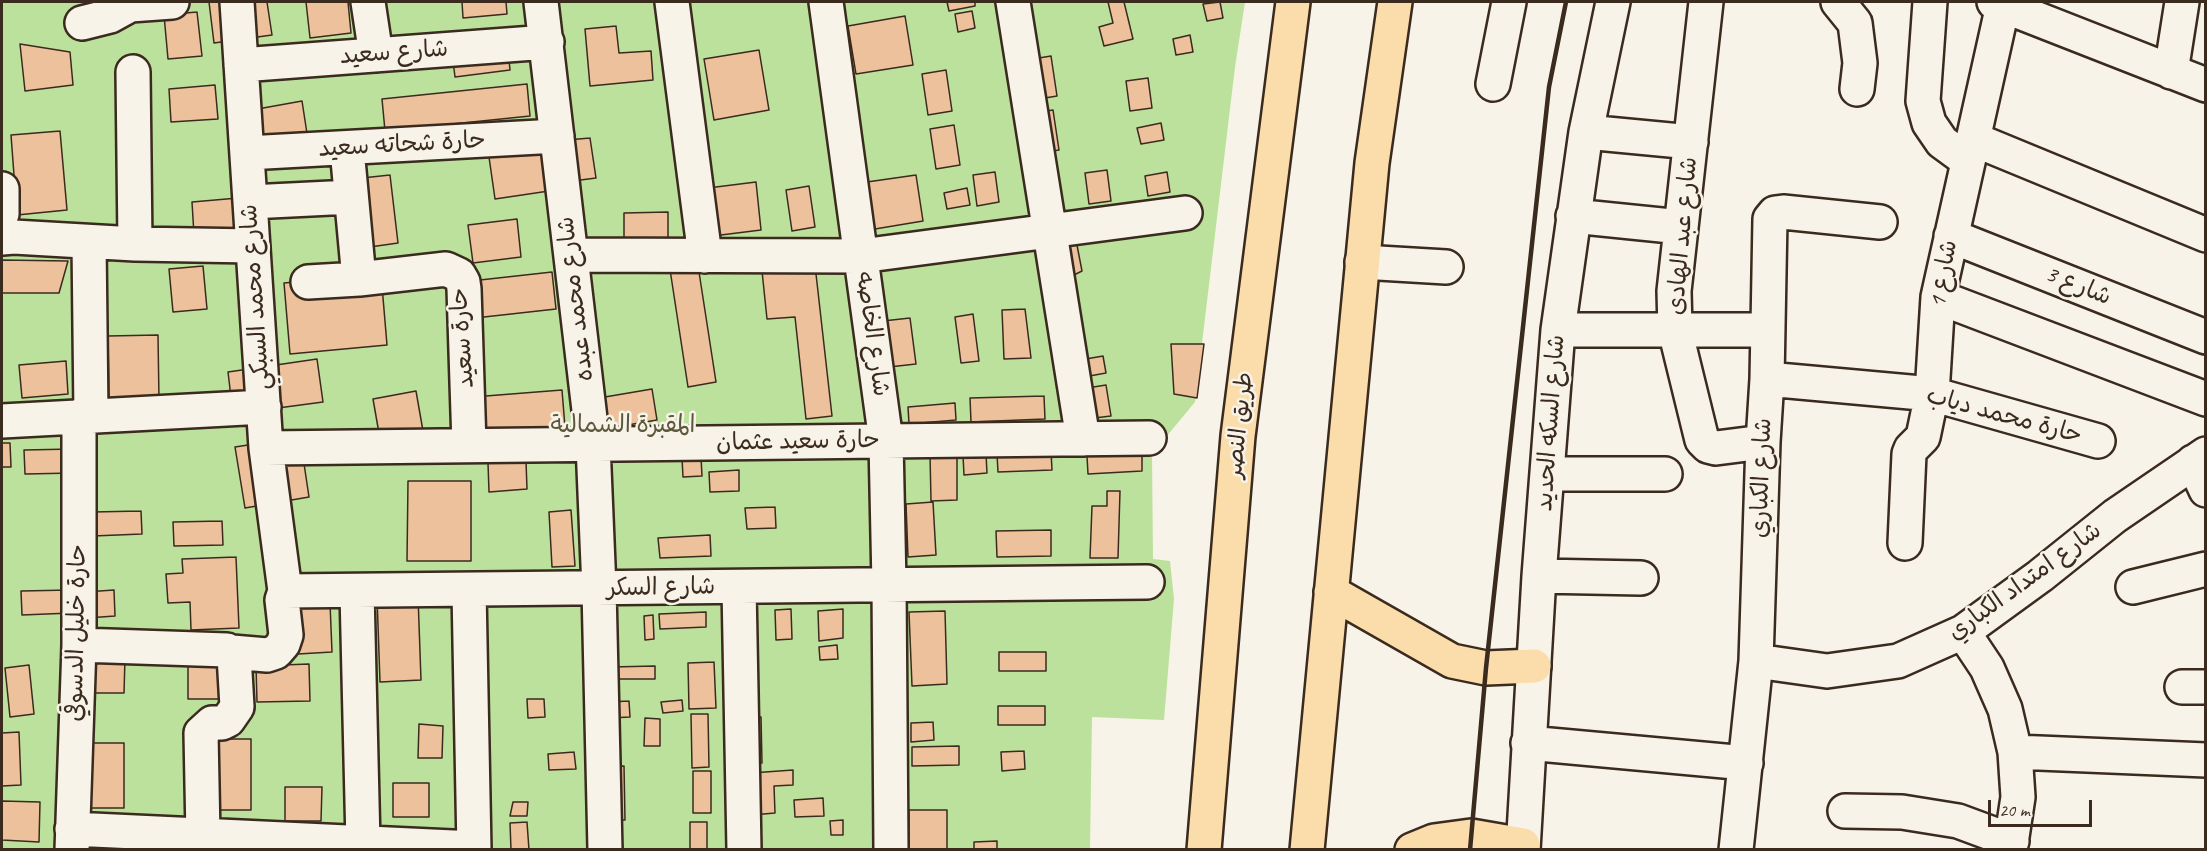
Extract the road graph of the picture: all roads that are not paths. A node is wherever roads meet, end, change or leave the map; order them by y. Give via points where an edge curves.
1 (172, 2) edge
2 (237, 2) edge
3 (368, 2) edge
4 (541, 2) edge
5 (672, 2) edge
6 (826, 2) edge
7 (1013, 2) edge
8 (1293, 2) edge
9 (1395, 2) edge
10 (1509, 2) edge
11 (1613, 2) edge
12 (1706, 2) edge
13 (1838, 2) edge
14 (1930, 2) edge
15 (2182, 2) edge
16 (127, 3) edge
17 (1999, 3) edge
18 (82, 23) dead end
19 (547, 42) junction
20 (376, 55) junction
21 (241, 65) junction
22 (133, 72) dead end
23 (2171, 72) junction
24 (1493, 84) dead end
25 (2205, 85) edge
26 (1857, 89) dead end
27 (1586, 132) junction
28 (557, 136) junction
29 (1691, 142) junction
30 (347, 149) junction
31 (1971, 150) junction
32 (247, 153) junction
33 (2, 189) edge
34 (351, 197) junction
35 (250, 202) junction
36 (1185, 213) dead end
37 (2, 214) edge
38 (1573, 216) junction
39 (1880, 222) dead end
40 (1681, 228) junction
41 (1050, 232) junction
42 (2205, 235) edge
43 (1951, 236) junction
44 (2, 238) edge
45 (89, 242) junction
46 (135, 244) junction
47 (253, 246) junction
48 (571, 255) junction
49 (705, 256) junction
50 (861, 256) junction
51 (1362, 262) junction
52 (1446, 267) dead end
53 (359, 279) junction
54 (309, 282) dead end
55 (1938, 297) junction
56 (1557, 330) junction
57 (1676, 330) junction
58 (1768, 330) junction
59 (2205, 337) edge
60 (1767, 379) junction
61 (1932, 394) junction
62 (2205, 399) edge
63 (264, 407) junction
64 (85, 416) junction
65 (2, 421) edge
66 (1149, 438) dead end
67 (1083, 439) junction
68 (886, 441) junction
69 (2098, 441) dead end
70 (1763, 442) junction
71 (592, 444) junction
72 (468, 445) junction
73 (267, 448) junction
74 (2201, 469) edge
75 (1547, 474) junction
76 (1665, 474) dead end
77 (1905, 543) dead end
78 (2205, 569) edge
79 (1539, 576) junction
80 (1641, 578) dead end
81 (1147, 582) dead end
82 (890, 585) junction
83 (739, 587) junction
84 (2133, 587) dead end
85 (600, 589) junction
86 (469, 590) junction
87 (285, 591) junction
88 (357, 592) junction
89 (1331, 592) junction
90 (1963, 632) junction
91 (79, 645) junction
92 (232, 652) junction
93 (1756, 661) junction
94 (1533, 666) junction
95 (1528, 743) junction
96 (2015, 752) junction
97 (2205, 760) edge
98 (1746, 763) junction
99 (1845, 811) dead end
100 (203, 836) junction
101 (72, 839) edge
102 (363, 843) junction
103 (2011, 845) edge
104 (1523, 847) edge
105 (474, 849) edge
106 (605, 849) edge
107 (744, 849) edge
108 (891, 849) edge
109 (1204, 849) edge
110 (1307, 849) edge
111 (1412, 849) edge
112 (1736, 849) edge

1 - 16 street
2 - 21 street, شارع محمد السبكي
3 - 20 street
4 - 19 street, شارع محمد عبده
5 - 49 street
6 - 50 street, شارع الخاصه
7 - 41 street
8 - 109 highway, طريق النصر via 1238,436
9 - 51 highway
10 - 24 street
11 - 27 street, شارع السكه الحديد
12 - 29 street, شارع عبد الهادى
13 - 26 street via 1855,23 1860,63
14 - 31 street via 1923,101 1929,123 1942,142
15 - 23 street
16 - 18 street via 110,16
17 - 23 street
17 - 31 street, شارع 1
19 - 20 street, شارع سعيد
19 - 28 street, شارع محمد عبده
20 - 21 street, شارع سعيد
21 - 32 street, شارع محمد السبكي
22 - 46 street
23 - 25 street
27 - 29 street
27 - 38 street, شارع السكه الحديد
28 - 30 street, حارة شحاته سعيد
28 - 48 street, شارع محمد عبده
29 - 40 street, شارع عبد الهادى
30 - 32 street, حارة شحاته سعيد
30 - 34 street
31 - 42 street
31 - 43 street, شارع 1
32 - 35 street, شارع محمد السبكي
33 - 37 street
34 - 35 street
34 - 53 street
35 - 47 street, شارع محمد السبكي
36 - 41 street
38 - 40 street
38 - 56 street, شارع السكه الحديد
39 - 58 street, شارع الكباري via 1775,213 1770,219
40 - 57 street, شارع عبد الهادى via 1674,291
41 - 50 street
41 - 67 street
43 - 55 street, شارع 1
43 - 59 street, شارع 3
44 - 45 street
45 - 46 street
45 - 64 street, حارة خليل الدسوقي
46 - 47 street
47 - 63 street, شارع محمد السبكي
48 - 49 street
48 - 71 street, شارع محمد عبده
49 - 50 street
50 - 68 street, شارع الخاصه
51 - 52 street
51 - 89 highway
53 - 54 street, حارة سعيد
53 - 72 street, حارة سعيد via 446,269 459,275 464,289
55 - 61 street, شارع 1
55 - 62 street
56 - 57 street
56 - 75 street, شارع السكه الحديد
57 - 58 street
57 - 70 street, شارع عبد الهادى via 1702,440 1716,448
58 - 60 street, شارع الكباري
60 - 61 street, حارة محمد دياب
60 - 70 street, شارع الكباري
61 - 69 street, حارة محمد دياب
61 - 77 street, شارع 1 via 1923,436 1910,454
63 - 64 street
63 - 73 street, شارع محمد السبكي
64 - 65 street
64 - 91 street, حارة خليل الدسوقي
66 - 67 street, حارة سعيد عثمان
67 - 68 street, حارة سعيد عثمان
68 - 71 street, حارة سعيد عثمان
68 - 82 street, شارع الخاصه
70 - 93 street, شارع الكباري
71 - 72 street, حارة سعيد عثمان
71 - 85 street, شارع محمد عبده
72 - 73 street, حارة سعيد عثمان
73 - 87 street, شارع محمد السبكي
74 - 90 street, شارع امتداد الكباري via 2115,516
75 - 76 street
75 - 79 street, شارع السكه الحديد
78 - 84 street
79 - 80 street
79 - 94 street, شارع السكه الحديد
81 - 82 street, شارع السكر
82 - 83 street, شارع السكر
82 - 108 street, شارع الخاصه
83 - 85 street, شارع السكر
83 - 107 street
85 - 86 street, شارع السكر
85 - 106 street, شارع محمد عبده
86 - 88 street, شارع السكر
86 - 105 street
87 - 88 street, شارع السكر
87 - 92 street via 283,644 267,655
88 - 102 street
89 - 94 highway via 1452,661 1486,668
89 - 110 highway
90 - 93 street, شارع امتداد الكباري via 1898,661 1827,671
90 - 96 street via 1987,668 2005,709
91 - 92 street
91 - 101 street, حارة خليل الدسوقي
92 - 100 street via 237,707 228,720 212,723 201,733
93 - 98 street, شارع الكباري
94 - 95 street, شارع السكه الحديد
95 - 98 street
95 - 104 street, شارع السكه الحديد
96 - 97 street
96 - 103 street via 2018,797
98 - 112 street, شارع الكباري
99 - 103 street via 1902,812 1958,822
100 - 101 street
100 - 102 street
102 - 105 street
104 - 111 highway via 1471,836 1434,841

